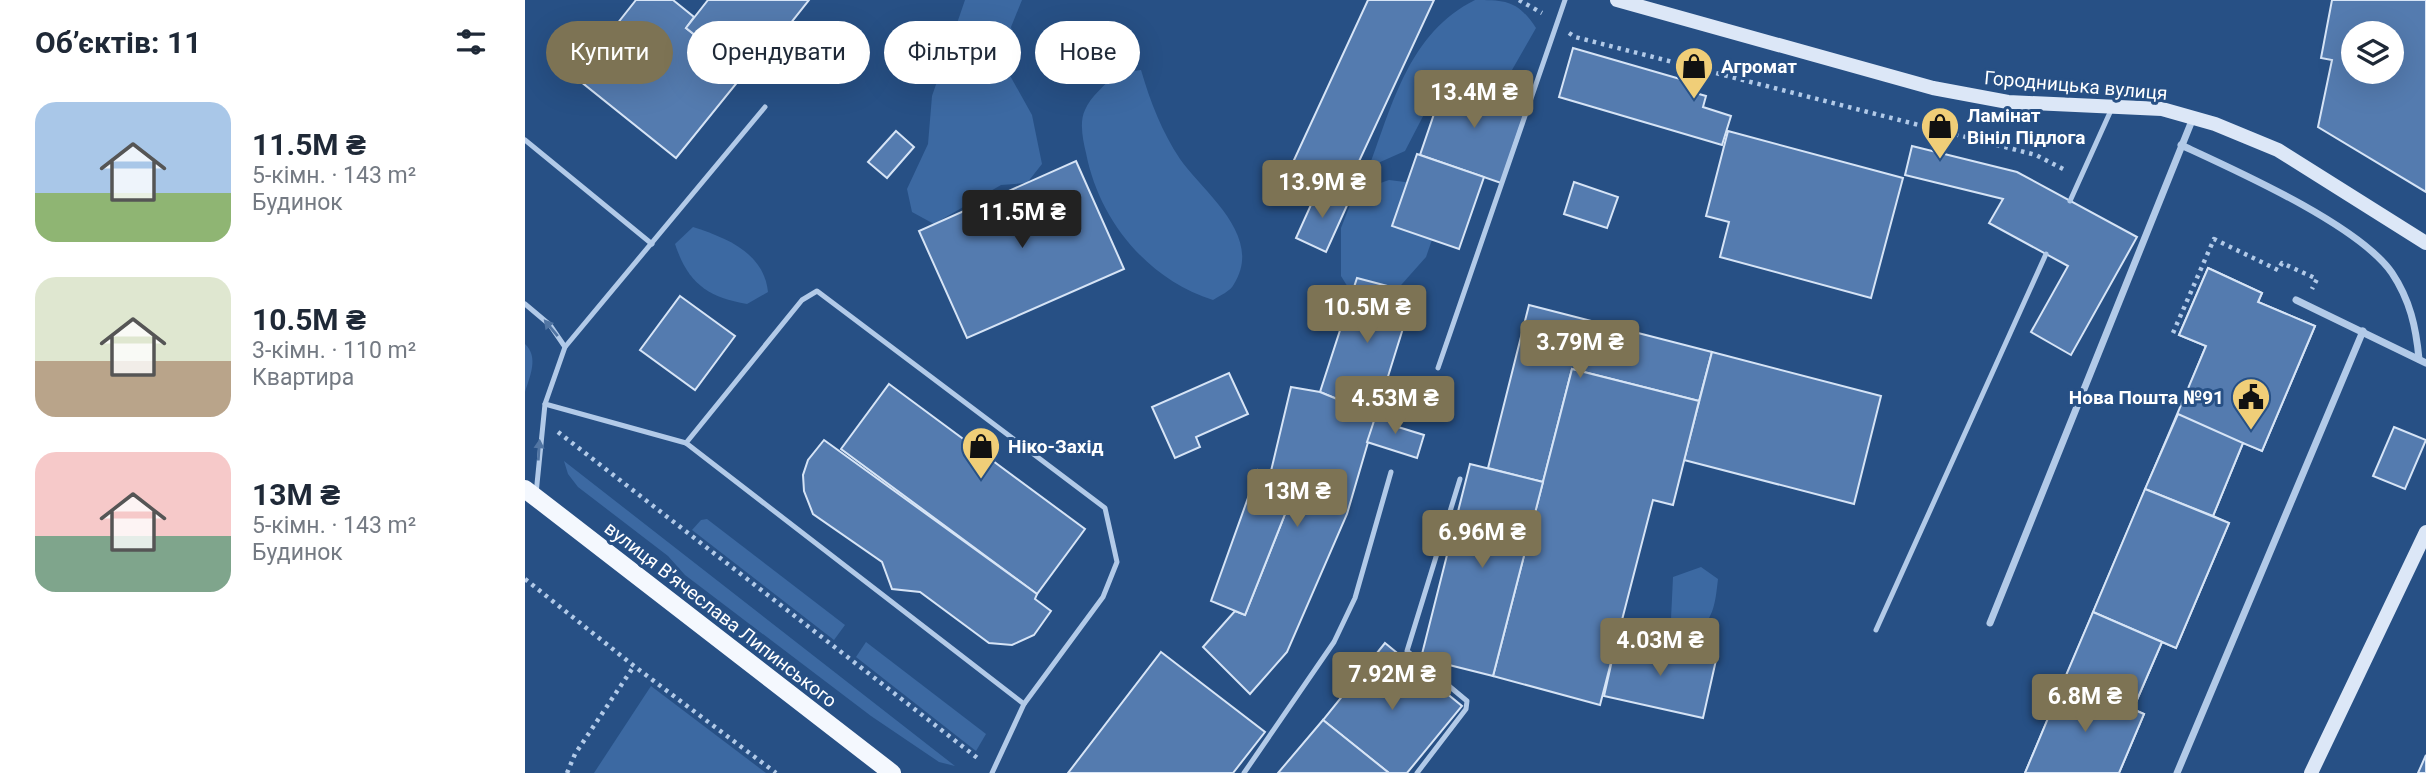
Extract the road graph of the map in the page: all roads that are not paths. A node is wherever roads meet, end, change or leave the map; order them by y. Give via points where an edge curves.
1 (1565, 0) edge
2 (1617, 0) edge
3 (2114, 105) junction
4 (765, 107) dead end
5 (2193, 118) junction
6 (525, 140) edge
7 (2181, 145) junction
8 (2070, 201) dead end
9 (2426, 243) edge
10 (652, 244) junction
11 (2046, 254) dead end
12 (2296, 300) dead end
13 (525, 304) edge
14 (2363, 331) junction
15 (565, 346) junction
16 (2422, 361) edge
17 (1438, 368) dead end
18 (545, 404) junction
19 (686, 443) junction
20 (1391, 472) dead end
21 (1460, 479) dead end
22 (530, 493) edge
23 (2426, 532) edge
24 (1990, 624) dead end
25 (1876, 630) dead end
26 (1024, 704) junction
27 (993, 772) edge
28 (892, 773) edge
29 (1244, 773) edge
30 (1417, 773) edge
31 (2177, 773) edge
32 (2311, 773) edge

1 - 17 lane
2 - 3 street, Городницька вулиця via 1933,88 2008,102
3 - 5 street, Городницька вулиця via 2162,109
3 - 8 lane
4 - 10 lane
5 - 7 street
5 - 9 street, Городницька вулиця via 2278,150
6 - 10 lane
7 - 16 street via 2247,175 2351,235 2391,272 2415,319
7 - 24 street
10 - 15 lane
11 - 25 lane
12 - 14 street
15 -> 13 lane via 550,325
14 - 16 street
14 - 31 street
15 - 18 lane
18 - 19 lane
22 -> 18 lane
19 - 26 lane
19 - 26 lane via 802,300 817,291 1105,508 1117,562 1103,597
20 - 29 lane via 1355,598 1334,642
21 - 30 lane via 1407,651 1467,701 1466,709
22 - 28 main road, вулиця Вʼячеслава Липинського
23 - 32 street
26 - 27 lane

